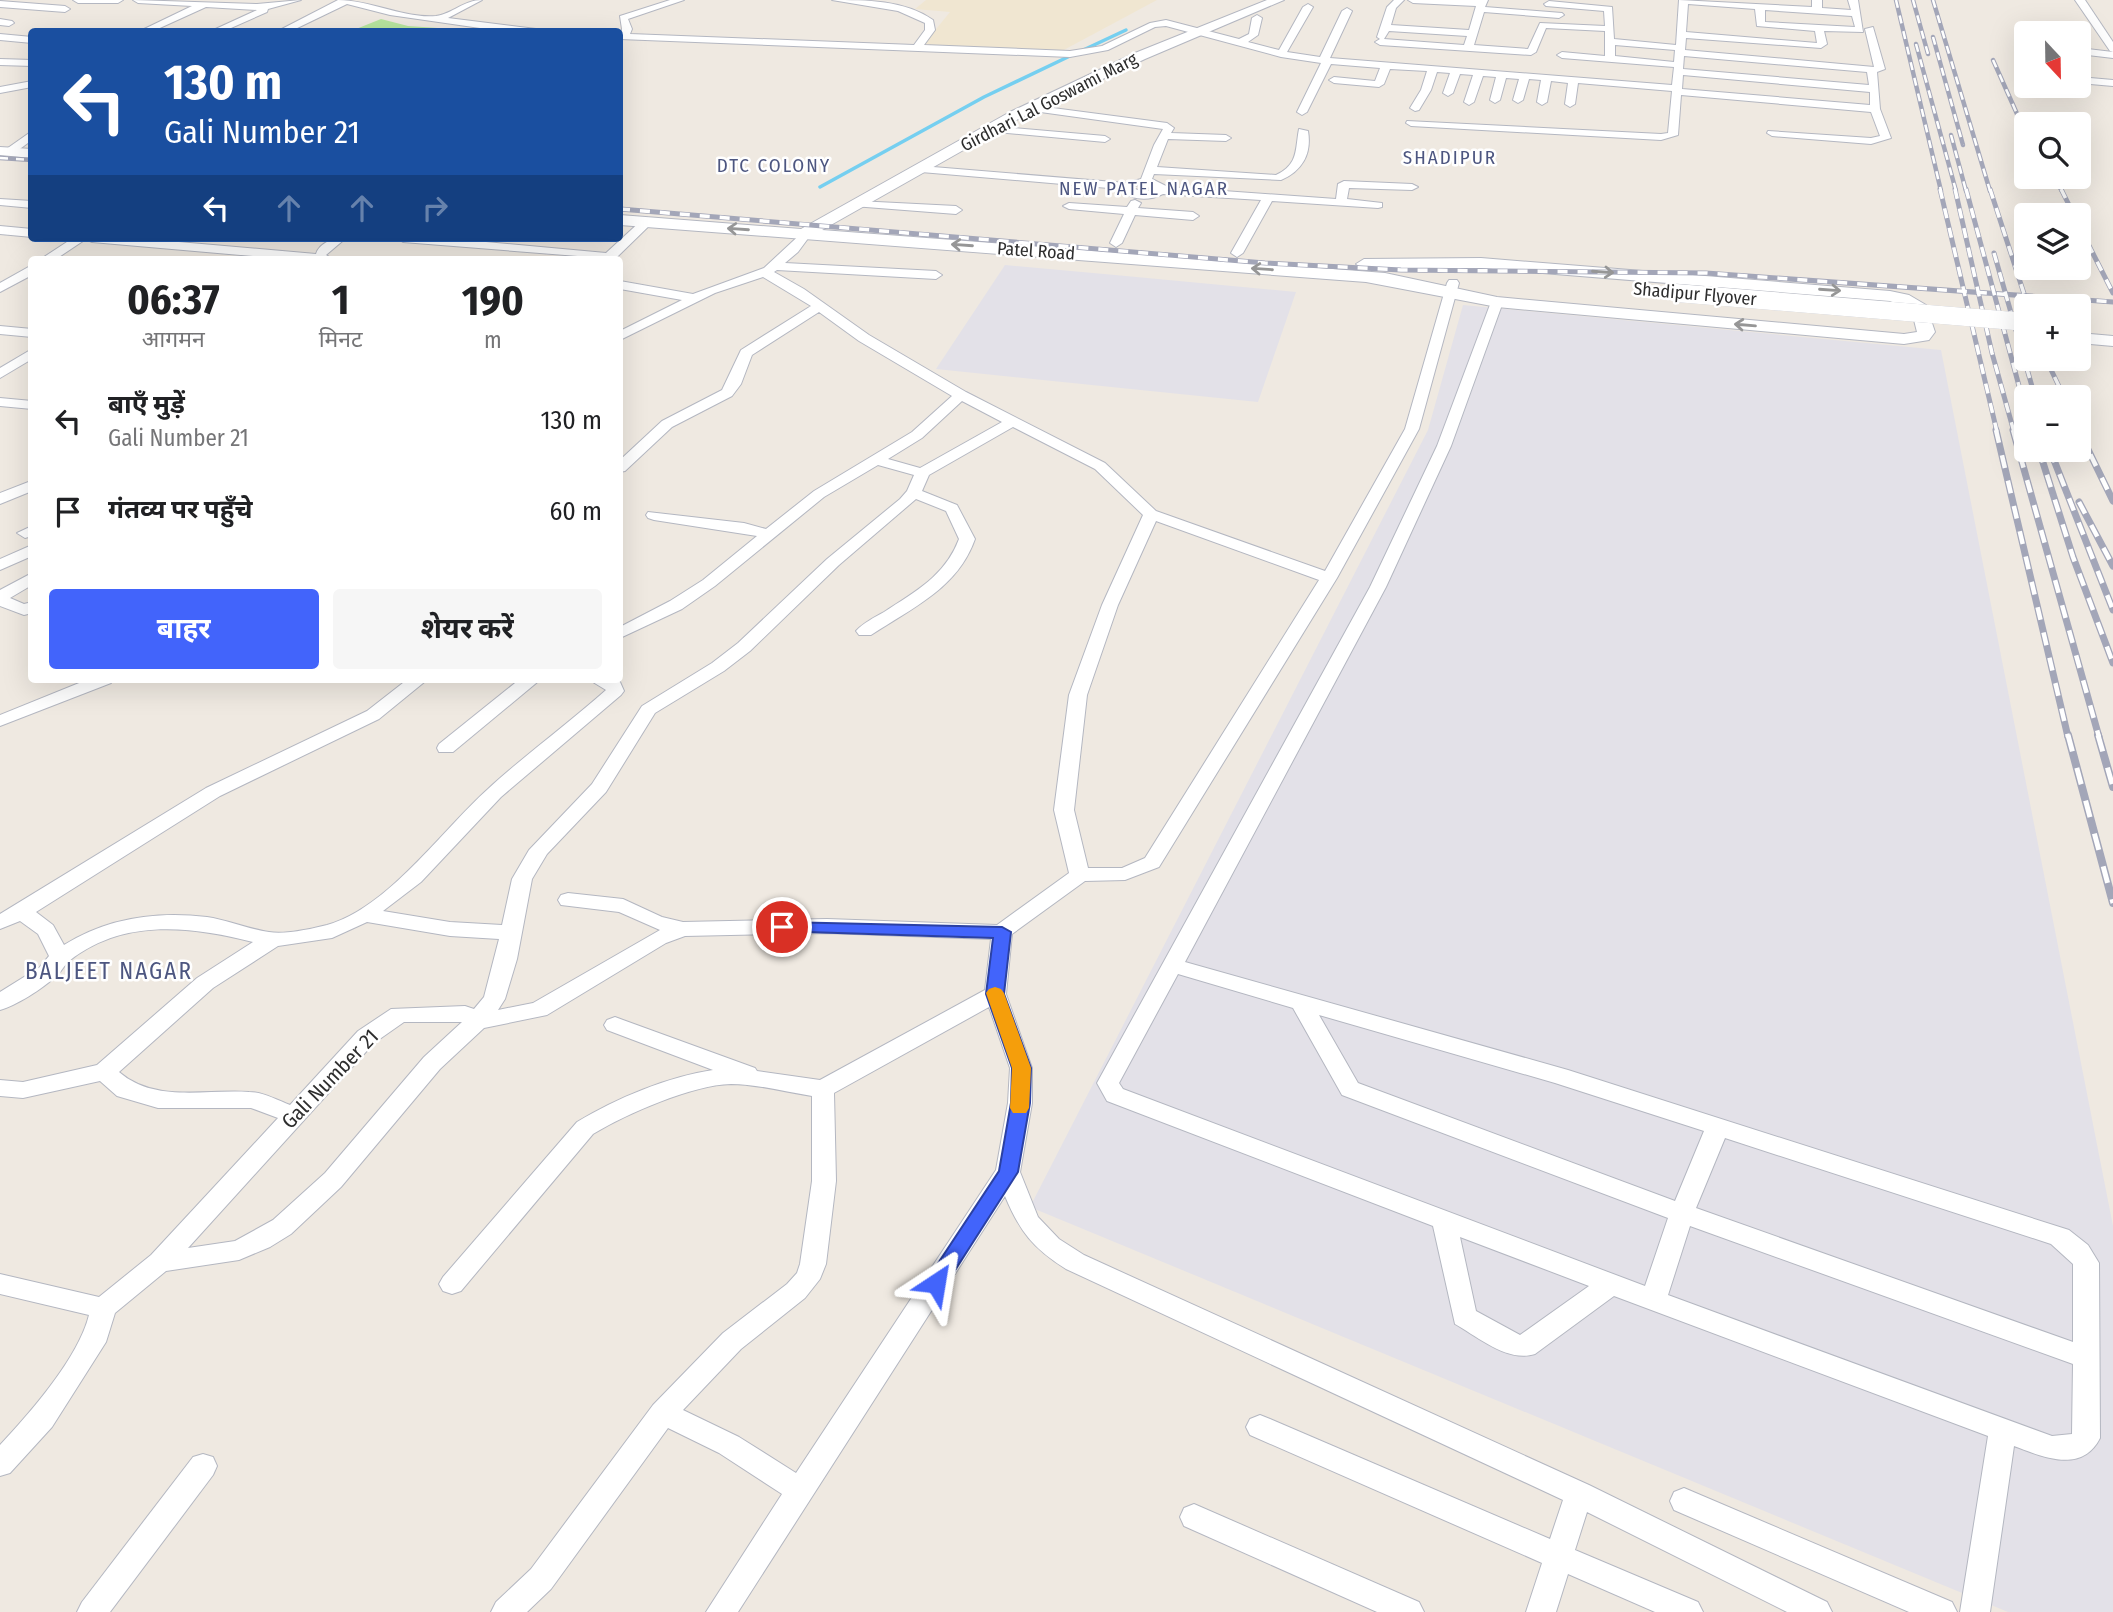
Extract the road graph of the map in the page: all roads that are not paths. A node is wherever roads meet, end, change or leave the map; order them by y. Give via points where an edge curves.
1 (78, 0) edge
2 (118, 0) edge
3 (138, 0) edge
4 (296, 0) edge
5 (373, 0) edge
6 (477, 0) edge
7 (657, 0) edge
8 (837, 0) edge
9 (1258, 0) edge
10 (1278, 0) edge
11 (1399, 0) edge
12 (1413, 0) edge
13 (1462, 0) edge
14 (1684, 0) edge
15 (1776, 0) edge
16 (1853, 0) edge
17 (2080, 0) edge
18 (344, 1) edge
19 (676, 1) edge
20 (1550, 2) edge
21 (0, 4) edge
22 (205, 4) junction
23 (408, 4) dead end
24 (1817, 4) edge
25 (1482, 5) edge
26 (1611, 5) edge
27 (275, 6) junction
28 (363, 6) junction
29 (1308, 7) dead end
30 (65, 9) dead end
31 (0, 10) edge
32 (1347, 11) dead end
33 (390, 12) junction
34 (50, 14) dead end
35 (1434, 16) edge
36 (1594, 17) dead end
37 (1256, 18) dead end
38 (1856, 18) junction
39 (438, 19) junction
40 (1545, 24) junction
41 (1761, 24) junction
42 (151, 28) edge
43 (223, 28) edge
44 (288, 28) edge
45 (520, 28) edge
46 (1386, 28) junction
47 (1611, 29) junction
48 (1870, 29) dead end
49 (1194, 30) junction
50 (1472, 33) junction
51 (623, 35) edge
52 (0, 37) edge
53 (1819, 37) junction
54 (623, 39) edge
55 (28, 40) edge
56 (1380, 42) junction
57 (1611, 42) junction
58 (1239, 43) junction
59 (1468, 48) junction
60 (916, 49) junction
61 (2113, 49) edge
62 (1507, 51) junction
63 (2091, 52) edge
64 (1795, 53) dead end
65 (1281, 54) junction
66 (1562, 55) dead end
67 (2113, 55) edge
68 (1610, 59) junction
69 (1324, 60) junction
70 (1373, 60) junction
71 (0, 62) edge
72 (28, 63) edge
73 (1679, 64) junction
74 (1822, 64) junction
75 (1386, 65) junction
76 (1718, 66) junction
77 (1433, 69) junction
78 (1456, 70) junction
79 (1479, 72) junction
80 (1502, 74) junction
81 (1525, 76) junction
82 (1547, 77) junction
83 (1574, 79) junction
84 (1873, 79) junction
85 (1334, 80) dead end
86 (2091, 81) edge
87 (1602, 82) junction
88 (2113, 83) edge
89 (28, 85) edge
90 (0, 90) edge
91 (1448, 93) dead end
92 (1598, 93) dead end
93 (1813, 93) dead end
94 (1495, 100) dead end
95 (1518, 100) dead end
96 (1469, 102) dead end
97 (1542, 102) dead end
98 (1570, 104) dead end
99 (1030, 108) junction
100 (1415, 108) dead end
101 (1759, 109) dead end
102 (1302, 112) dead end
103 (1173, 113) dead end
104 (1879, 119) junction
105 (1767, 121) dead end
106 (1411, 123) dead end
107 (990, 129) junction
108 (1163, 131) junction
109 (1303, 131) dead end
110 (1772, 133) dead end
111 (28, 137) edge
112 (1226, 138) dead end
113 (1105, 139) dead end
114 (5, 151) edge
115 (28, 154) edge
116 (0, 166) edge
117 (28, 169) edge
118 (921, 169) junction
119 (1148, 176) junction
120 (1126, 186) junction
121 (1412, 187) dead end
122 (1162, 190) junction
123 (1139, 195) junction
124 (0, 202) edge
125 (1265, 202) junction
126 (1341, 202) junction
127 (28, 203) edge
128 (857, 204) junction
129 (1378, 205) dead end
130 (1069, 206) dead end
131 (956, 210) dead end
132 (1130, 211) junction
133 (739, 212) dead end
134 (1308, 213) dead end
135 (1193, 216) dead end
136 (623, 220) edge
137 (827, 220) junction
138 (647, 222) junction
139 (802, 228) junction
140 (0, 230) edge
141 (28, 233) edge
142 (75, 242) edge
143 (137, 242) edge
144 (202, 242) edge
145 (335, 242) edge
146 (444, 242) edge
147 (1116, 243) junction
148 (194, 247) junction
149 (1237, 253) junction
150 (52, 256) edge
151 (180, 256) edge
152 (305, 256) edge
153 (318, 256) edge
154 (588, 256) edge
155 (611, 256) edge
156 (769, 269) junction
157 (28, 271) edge
158 (1366, 271) junction
159 (936, 275) dead end
160 (623, 286) edge
161 (2, 287) edge
162 (28, 288) edge
163 (644, 289) junction
164 (1452, 289) junction
165 (694, 298) junction
166 (1678, 298) junction
167 (623, 300) edge
168 (1497, 302) junction
169 (819, 306) junction
170 (2014, 322) edge
171 (2091, 328) edge
172 (0, 330) edge
173 (2113, 330) edge
174 (2014, 332) edge
175 (28, 333) edge
176 (623, 334) edge
177 (2091, 339) edge
178 (2113, 341) edge
179 (28, 356) edge
180 (0, 374) edge
181 (961, 395) junction
182 (0, 402) edge
183 (28, 405) edge
184 (1012, 422) junction
185 (876, 460) junction
186 (623, 465) edge
187 (922, 473) junction
188 (0, 483) edge
189 (26, 486) edge
190 (914, 493) junction
191 (0, 499) edge
192 (1151, 514) junction
193 (654, 515) dead end
194 (768, 534) junction
195 (28, 552) edge
196 (0, 565) edge
197 (1329, 578) junction
198 (28, 581) edge
199 (0, 599) edge
200 (28, 608) edge
201 (623, 631) edge
202 (865, 631) dead end
203 (96, 683) edge
204 (414, 683) edge
205 (526, 683) edge
206 (607, 683) edge
207 (0, 721) edge
208 (446, 748) dead end
209 (1080, 875) junction
210 (568, 900) dead end
211 (22, 912) junction
212 (365, 915) junction
213 (0, 922) edge
214 (683, 929) junction
215 (1002, 932) junction
216 (511, 933) junction
217 (272, 940) junction
218 (60, 957) junction
219 (1174, 966) junction
220 (995, 994) junction
221 (0, 1002) edge
222 (1301, 1002) junction
223 (477, 1021) junction
224 (615, 1025) dead end
225 (104, 1072) junction
226 (764, 1080) junction
227 (0, 1088) edge
228 (823, 1089) junction
229 (293, 1115) junction
230 (1718, 1128) junction
231 (1008, 1172) junction
232 (1682, 1213) junction
233 (1444, 1220) junction
234 (160, 1262) junction
235 (0, 1284) edge
236 (452, 1284) dead end
237 (1611, 1284) junction
238 (1653, 1300) junction
239 (103, 1308) junction
240 (2088, 1358) junction
241 (663, 1413) junction
242 (1260, 1427) dead end
243 (2003, 1430) junction
244 (0, 1464) edge
245 (203, 1466) dead end
246 (800, 1491) junction
247 (1579, 1494) junction
248 (1684, 1501) dead end
249 (1194, 1517) dead end
250 (1560, 1555) junction
251 (92, 1612) edge
252 (506, 1612) edge
253 (721, 1612) edge
254 (1409, 1612) edge
255 (1541, 1612) edge
256 (1688, 1612) edge
257 (1817, 1612) edge
258 (1942, 1612) edge
259 (1975, 1612) edge

1 - 2 street
3 - 22 street
4 - 27 street
5 - 28 street
6 - 39 street
7 - 19 street
8 - 60 street via 926,18 930,30
9 - 49 main road, Girdhari Lal Goswami Marg
10 - 49 main road, Girdhari Lal Goswami Marg
11 - 46 street
12 - 35 street
13 - 25 street
14 - 41 street
14 - 73 street
15 - 24 street
16 - 38 street
17 - 61 street
18 - 28 street
18 - 44 street
19 - 51 street via 623,18 627,29
20 - 25 street
20 - 26 street
21 - 30 street
22 - 27 street
22 - 42 street
23 - 33 street
24 - 38 street
24 - 41 street
25 - 35 street
25 - 36 street
25 - 40 street
25 - 50 street
26 - 47 street
27 - 43 street
28 - 33 street
29 - 65 street
31 - 34 street
32 - 69 street
33 - 39 street
35 - 46 street
35 - 50 street
37 - 58 street via 1252,35
38 - 41 street
38 - 53 street via 1858,31
39 - 45 street
40 - 47 street
40 - 62 street via 1533,51
41 - 53 street
41 - 73 street
46 - 56 street
47 - 57 street
48 - 84 street via 1880,69
49 - 58 street
49 - 60 street via 1166,23 1153,25 1105,48 1082,53
49 - 99 main road, Girdhari Lal Goswami Marg
49 - 139 main road, Girdhari Lal Goswami Marg via 1116,58 972,126
50 - 59 street
52 - 55 street
53 - 74 street
54 - 60 street
56 - 59 street
56 - 70 street
57 - 68 street
57 - 73 street
58 - 65 street
59 - 62 street
62 - 70 street via 1500,61 1491,63
63 - 67 street
64 - 73 street
65 - 69 street
66 - 68 street
68 - 73 street
69 - 70 street
69 - 102 street via 1327,65
70 - 75 street
71 - 72 street
73 - 76 street
73 - 76 street
73 - 87 street
73 - 93 street
73 - 104 street
73 - 106 street via 1674,134 1666,137
74 - 76 street
74 - 84 street
75 - 77 street via 1410,71
75 - 85 street via 1379,84
76 - 84 street
77 - 78 street
77 - 100 street
78 - 79 street
78 - 91 street
79 - 80 street
79 - 96 street
80 - 81 street
80 - 94 street
81 - 82 street
81 - 95 street
82 - 83 street
82 - 97 street
83 - 87 street
83 - 98 street
84 - 104 street
86 - 88 street
87 - 92 street
89 - 90 street
99 - 107 main road, Girdhari Lal Goswami Marg
99 - 108 street
101 - 104 street
103 - 108 street
104 - 105 street
104 - 110 street via 1886,138 1878,141
107 - 113 street
107 - 118 main road, Girdhari Lal Goswami Marg
108 - 112 street
108 - 119 street
109 - 119 street via 1305,150 1290,174 1277,178
111 - 114 street
114 - 115 main road
116 - 117 main road
118 - 120 street
118 - 128 main road, Girdhari Lal Goswami Marg
119 - 120 street
119 - 122 street
120 - 123 street
121 - 126 street via 1344,184
122 - 123 street
122 - 125 street
123 - 132 street
124 - 127 street
125 - 126 street
125 - 134 street
125 - 149 street
126 - 129 street
128 - 131 street
128 - 137 main road, Girdhari Lal Goswami Marg
130 - 132 street
132 - 135 street
132 - 147 street
133 - 139 main road, Patel Road
136 - 138 main road, Patel Road
137 - 139 main road, Patel Road
137 - 147 main road, Patel Road
139 -> 138 main road, Patel Road
138 - 155 street
139 - 156 street
158 -> 139 main road, Patel Road
140 - 141 street
142 - 150 street
143 - 148 street
144 - 148 street
145 - 153 street
146 - 154 street
147 - 149 main road, Patel Road
148 - 151 street
148 - 152 street
149 - 158 main road, Patel Road
156 - 159 street
156 - 165 street
156 - 169 street
157 - 161 street
158 - 164 main road
158 - 166 main road, Shadipur Flyover
158 -> 168 main road via 1481,263 1856,291 1914,304 1920,309 1926,332 1903,339
160 - 163 street
161 - 162 street
163 - 165 street
163 - 167 street
164 - 166 main road, Shadipur Flyover
164 - 168 main road
164 - 197 street via 1412,429
165 - 176 street
166 - 170 main road, Shadipur Flyover, bridge
166 - 174 main road, Shadipur Flyover
168 - 219 street via 1444,446 1378,587
169 - 181 street
169 - 186 street via 746,353 727,393 667,424
171 - 173 main road
172 - 175 street
177 - 178 main road
179 - 180 street
181 - 184 street
181 - 185 street via 917,435
182 - 183 street
184 - 187 street
184 - 192 street via 1100,466
185 - 187 street
185 - 194 street via 819,494
187 - 190 street
188 - 189 street
189 - 191 street
190 - 202 street via 952,508 967,539 950,570
190 - 216 street via 833,562 744,648 648,710 600,788 539,850 522,879
192 - 197 street
192 - 209 street via 1110,605 1078,695 1064,810
193 - 194 street
194 - 201 street via 690,596
195 - 196 street
197 - 209 street via 1152,862 1125,874
198 - 199 street
199 - 200 street
203 - 207 street
204 - 211 street via 373,715 213,792
205 - 208 street
206 - 212 street via 615,691 494,793 414,877
209 - 215 street
210 - 214 street via 622,906
211 - 213 street
211 - 218 street via 46,930
212 - 216 street
212 - 217 street via 332,931
214 - 215 street, Gali Number 21 via 827,926
214 - 223 street, Gali Number 21 via 659,938 539,1010
215 - 220 street
216 - 223 street via 494,999
217 - 218 street via 209,924 126,925 95,935
217 - 225 street via 205,983
218 - 221 street via 48,972
219 - 222 street
219 - 233 street via 1108,1083 1115,1095
220 - 228 street
220 - 231 street via 1021,1068
222 - 230 street via 1560,1076
222 - 232 street via 1350,1088
223 - 229 street, Gali Number 21 via 465,1014 399,1014 366,1037
223 - 234 street via 432,1063 333,1180 282,1227 239,1250
224 - 226 street
225 - 227 street via 23,1090
225 - 229 street via 125,1090 158,1100 252,1100
226 - 228 street
226 - 236 street via 731,1076 684,1085 594,1122
228 - 241 street via 824,1181 807,1279 732,1341
229 - 234 street, Gali Number 21
230 - 232 street
230 - 240 street via 2070,1243 2086,1263
231 - 246 street
231 - 247 street via 1028,1222 1050,1246 1075,1262
232 - 238 street
232 - 240 street
233 - 237 street
233 - 237 street via 1464,1317 1517,1346 1536,1340
234 - 239 street, Gali Number 21
235 - 239 street
237 - 238 street
238 - 243 street
239 - 244 street via 97,1334 42,1419
240 - 243 street via 2086,1438 2077,1447 2052,1448
241 - 246 street via 729,1445
241 - 252 street via 541,1578
242 - 250 street
243 - 259 street
245 - 251 street
246 - 253 street
247 - 250 street
247 - 257 street
248 - 258 street
249 - 254 street
250 - 255 street
250 - 256 street

